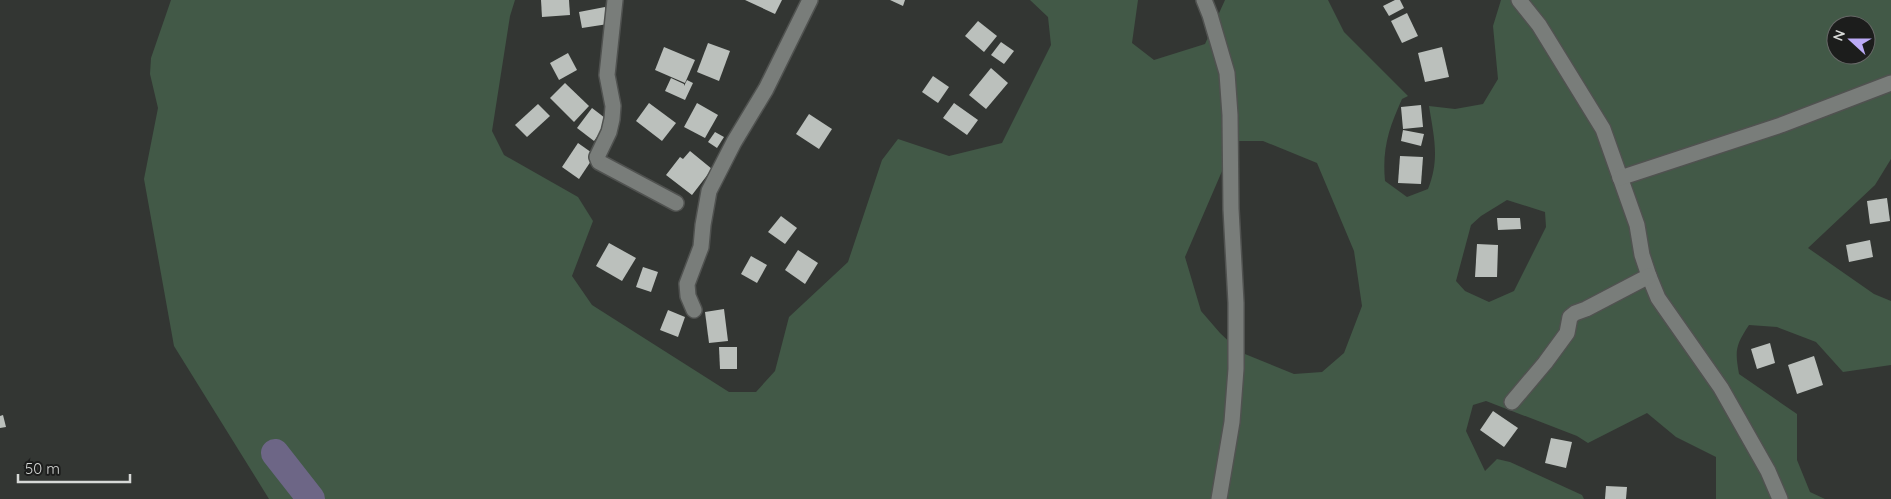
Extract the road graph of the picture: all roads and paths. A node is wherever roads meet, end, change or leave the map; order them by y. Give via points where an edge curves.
1 (615, 0) edge
2 (810, 0) edge
3 (1204, 0) edge
4 (1520, 0) edge
5 (1891, 83) edge
6 (1620, 178) junction
7 (676, 203) dead end
8 (1648, 276) junction
9 (694, 310) dead end
10 (1512, 402) dead end
11 (1219, 499) edge
12 (1780, 499) edge

1 - 7 street via 607,75 612,119 597,156 599,162
2 - 9 street via 766,90 709,191 702,247 687,284
3 - 11 street via 1226,73 1236,303 1232,422
4 - 6 street via 1603,130
5 - 6 street via 1781,125
6 - 8 street via 1637,225
8 - 10 street via 1586,310 1575,312 1570,317 1566,333 1545,363
8 - 12 street via 1658,298 1721,388 1768,471

